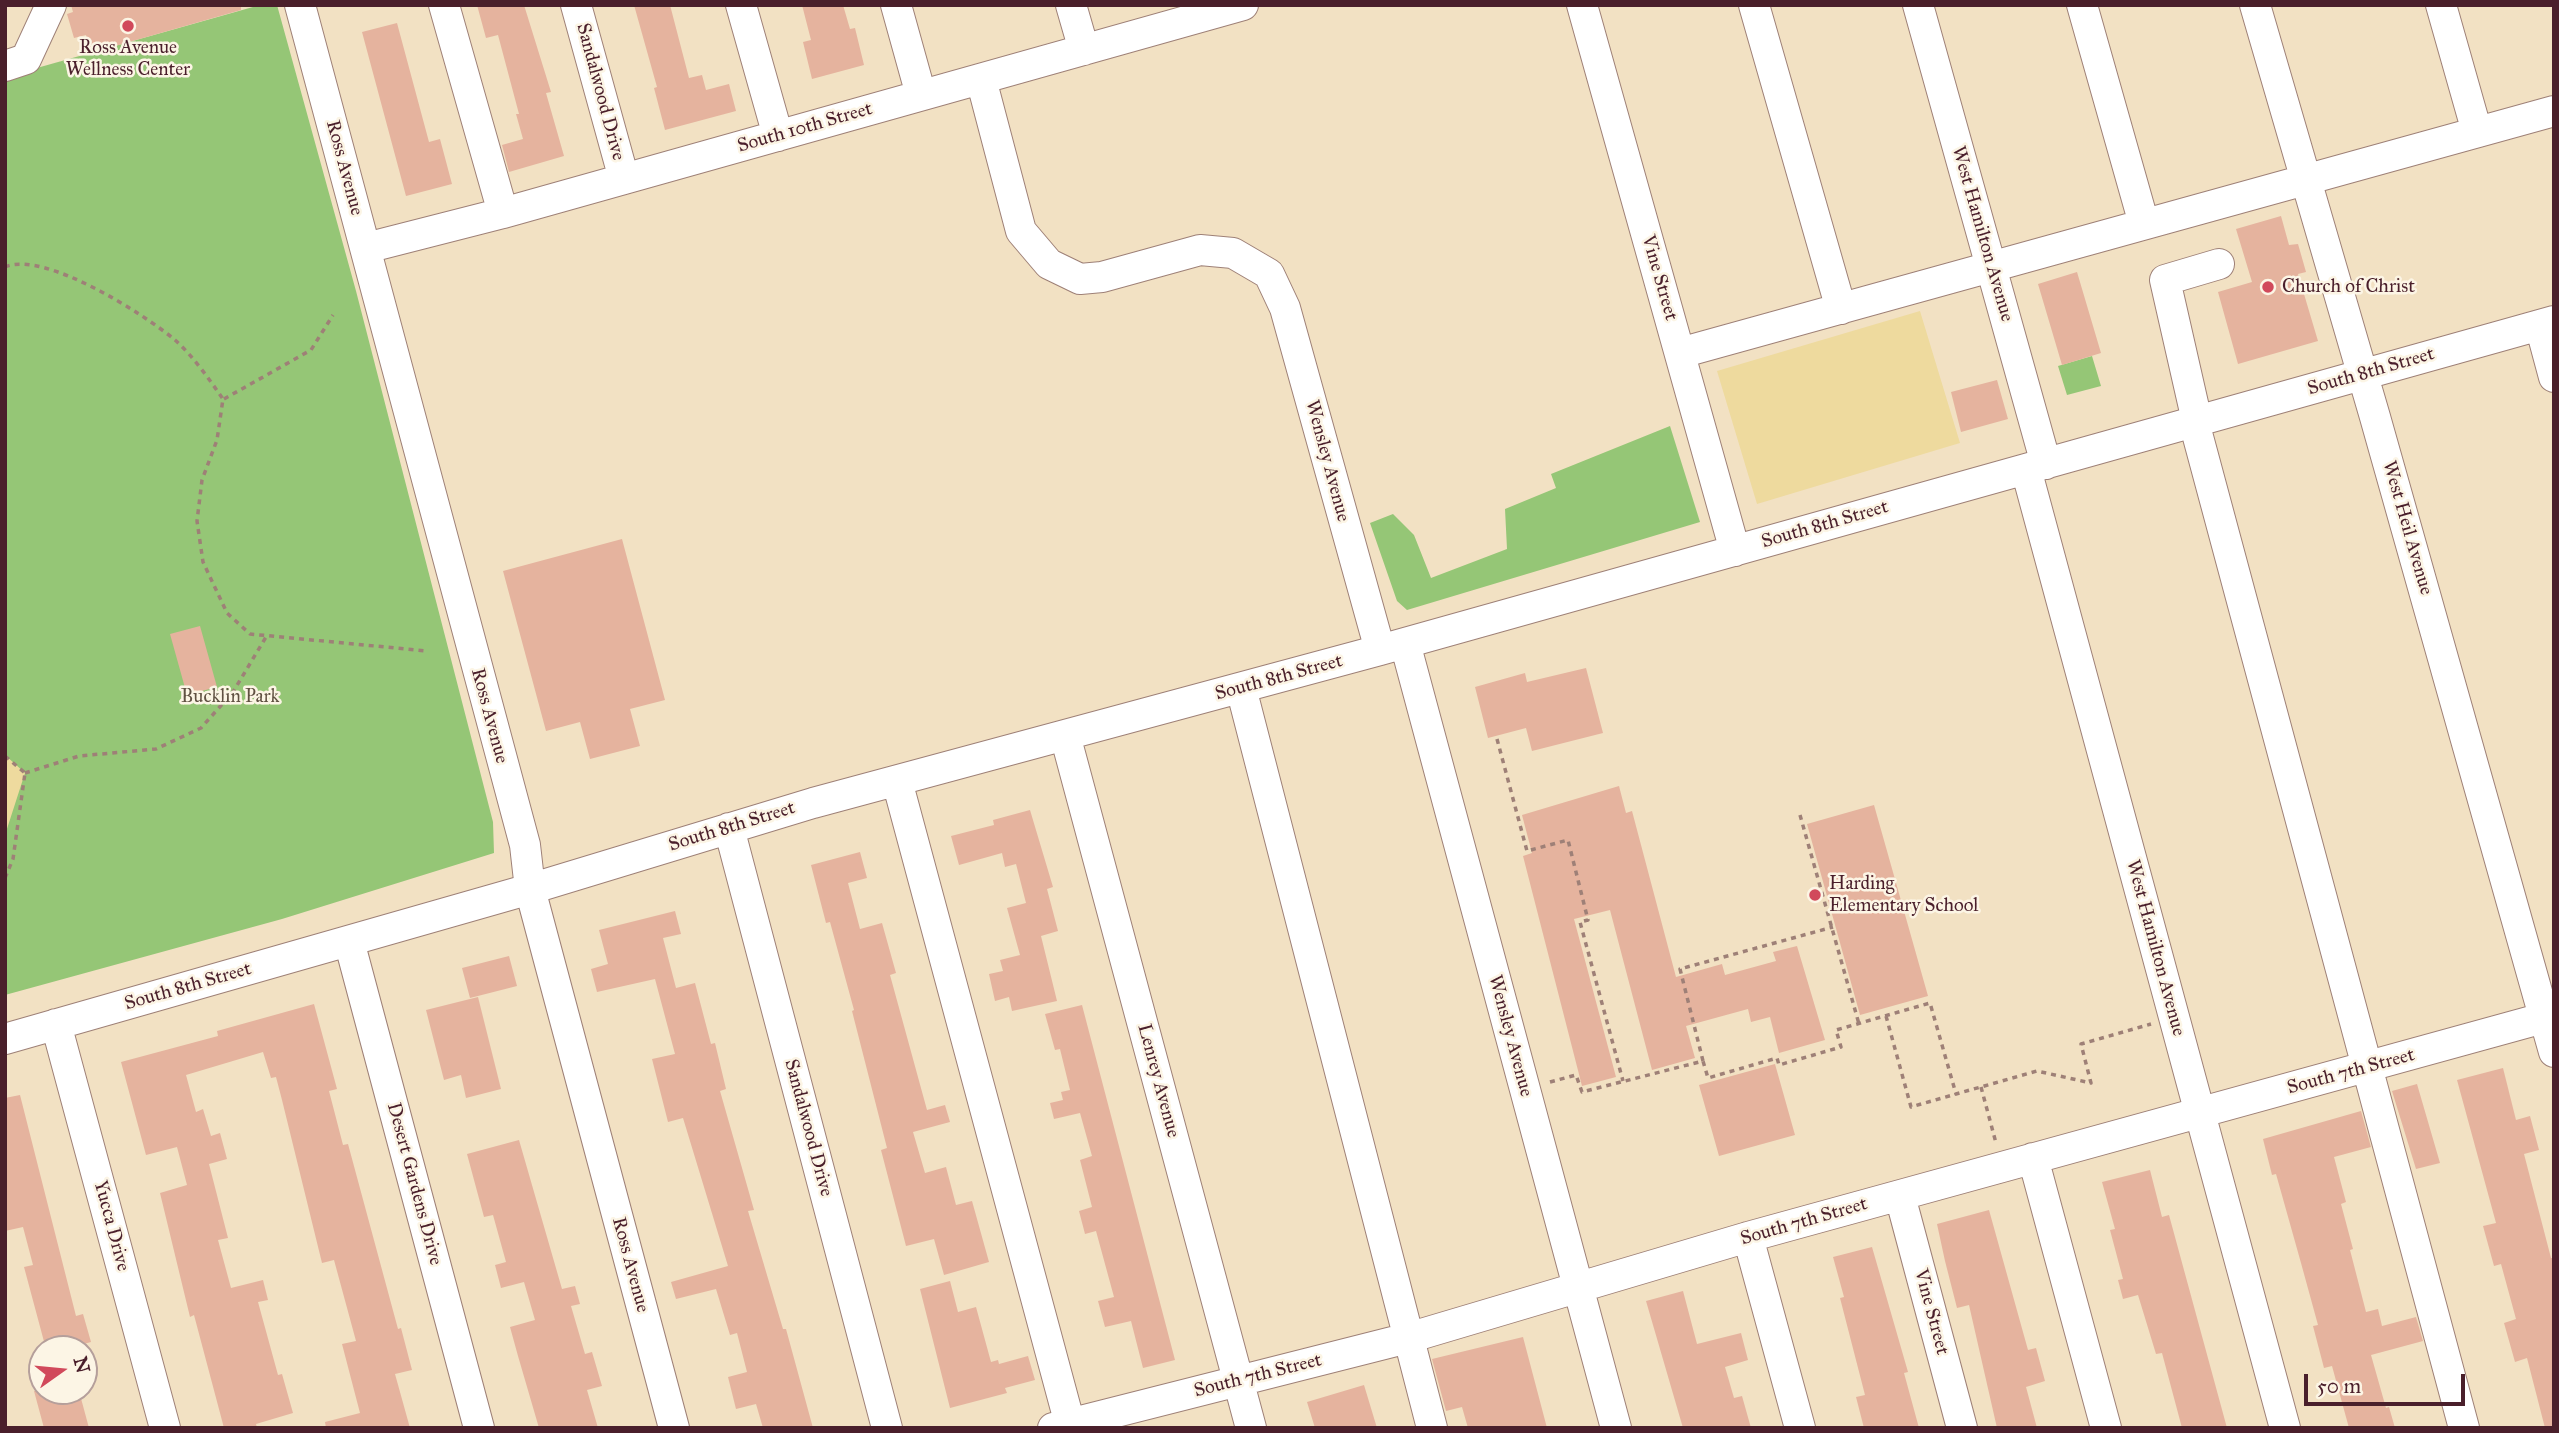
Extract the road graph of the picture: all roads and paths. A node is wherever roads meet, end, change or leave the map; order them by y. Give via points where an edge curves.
1 (51, 5) edge
2 (300, 5) edge
3 (444, 5) edge
4 (576, 5) edge
5 (741, 5) edge
6 (896, 5) edge
7 (1072, 5) edge
8 (1583, 5) edge
9 (1754, 5) edge
10 (1918, 5) edge
11 (2082, 5) edge
12 (2255, 5) edge
13 (2441, 5) edge
14 (1237, 6) edge
15 (1084, 50) junction
16 (5, 65) edge
17 (981, 79) junction
18 (920, 95) junction
19 (2554, 111) edge
20 (2477, 132) junction
21 (778, 135) junction
22 (624, 179) junction
23 (2304, 181) junction
24 (503, 213) junction
25 (2144, 225) junction
26 (366, 248) junction
27 (2219, 264) dead end
28 (5, 267) edge
29 (1991, 267) junction
30 (1841, 309) junction
31 (333, 315) dead end
32 (2547, 323) edge
33 (1680, 354) junction
34 (2362, 374) junction
35 (2554, 377) edge
36 (223, 399) junction
37 (2196, 421) junction
38 (2036, 466) junction
39 (1735, 551) junction
40 (266, 637) junction
41 (1393, 647) junction
42 (427, 651) dead end
43 (1241, 688) junction
44 (1065, 735) junction
45 (1497, 739) dead end
46 (5, 756) edge
47 (25, 773) junction
48 (897, 781) junction
49 (1800, 815) dead end
50 (729, 828) junction
51 (5, 878) edge
52 (530, 889) junction
53 (1832, 927) junction
54 (349, 941) junction
55 (1886, 1016) junction
56 (2549, 1016) edge
57 (2174, 1017) junction
58 (56, 1024) junction
59 (1859, 1024) junction
60 (5, 1039) edge
61 (2554, 1052) edge
62 (1703, 1060) junction
63 (2368, 1068) junction
64 (1623, 1081) junction
65 (1981, 1087) junction
66 (1524, 1089) junction
67 (1956, 1094) junction
68 (2200, 1113) junction
69 (2033, 1158) junction
70 (2002, 1167) junction
71 (1900, 1196) junction
72 (1748, 1237) junction
73 (1578, 1290) junction
74 (1408, 1338) junction
75 (1238, 1381) junction
76 (1065, 1426) edge
77 (165, 1428) edge
78 (479, 1428) edge
79 (674, 1428) edge
80 (887, 1428) edge
81 (1251, 1428) edge
82 (1432, 1428) edge
83 (1616, 1428) edge
84 (1800, 1428) edge
85 (1962, 1428) edge
86 (2106, 1428) edge
87 (2285, 1428) edge
88 (2464, 1428) edge

1 - 16 street via 26,59
2 - 26 street, Ross Avenue
3 - 24 street
4 - 22 street, Sandalwood Drive
5 - 21 street
6 - 18 street
7 - 15 street
8 - 33 street, Vine Street
9 - 30 street
10 - 29 street, West Hamilton Avenue
11 - 25 street
12 - 23 street, West Heil Avenue
13 - 20 street
14 - 15 street, South 10th Street
15 - 17 street, South 10th Street
17 - 18 street, South 10th Street
17 - 41 street, Wensley Avenue via 1021,231 1049,264 1080,279 1102,277 1200,250 1233,253 1269,274 1285,308
18 - 21 street, South 10th Street
19 - 20 street
20 - 23 street
21 - 22 street, South 10th Street
22 - 24 street, South 10th Street
23 - 25 street
23 - 34 street, West Heil Avenue
24 - 26 street, South 10th Street
25 - 29 street
26 - 52 street, Ross Avenue via 525,845
27 - 37 street via 2165,280
28 - 36 path via 17,262 49,267 88,284 175,340
29 - 30 street
29 - 38 street, West Hamilton Avenue
30 - 33 street
31 - 36 path via 311,350
32 - 34 street, South 8th Street
32 - 35 street
33 - 39 street, Vine Street
34 - 37 street, South 8th Street
34 - 56 street, West Heil Avenue
36 - 40 path via 197,521 203,562 227,613 250,634
37 - 38 street, South 8th Street
37 - 63 street
38 - 39 street, South 8th Street
38 - 57 street, West Hamilton Avenue
39 - 41 street, South 8th Street
40 - 42 path
40 - 47 path via 233,692 201,728 156,749 79,756
41 - 43 street, South 8th Street
41 - 66 street, Wensley Avenue
43 - 44 street, South 8th Street
43 - 74 street
44 - 48 street, South 8th Street
44 - 75 street, Lenrey Avenue
45 - 64 path via 1527,851 1568,840 1588,920 1580,922
46 - 47 path
47 - 51 path via 13,859
48 - 50 street, South 8th Street
48 - 76 street
49 - 53 path
50 - 52 street, South 8th Street
50 - 80 street, Sandalwood Drive
52 - 54 street, South 8th Street
52 - 79 street, Ross Avenue
53 - 59 path
53 - 62 path via 1680,969
54 - 58 street, South 8th Street
54 - 78 street, Desert Gardens Drive
55 - 59 path
55 - 67 path via 1930,1003
55 - 67 path via 1910,1107
56 - 61 street, West Heil Avenue
56 - 63 street, South 7th Street
57 - 65 path via 2081,1044 2091,1083 2037,1071
57 - 68 street, West Hamilton Avenue
58 - 60 street, South 8th Street
58 - 77 street, Yucca Drive
59 - 62 path via 1836,1030 1841,1047 1779,1065 1777,1058 1708,1078
62 - 64 path
63 - 68 street, South 7th Street
63 - 88 street
64 - 66 path via 1582,1092 1576,1075
65 - 67 path
65 - 70 path
66 - 73 street, Wensley Avenue
68 - 69 street, South 7th Street
68 - 87 street, West Hamilton Avenue
69 - 70 street, South 7th Street
69 - 86 street
70 - 71 street, South 7th Street
71 - 72 street, South 7th Street
71 - 85 street, Vine Street
72 - 73 street, South 7th Street
72 - 84 street
73 - 74 street, South 7th Street
73 - 83 street, Wensley Avenue
74 - 75 street, South 7th Street
74 - 82 street
75 - 76 street, South 7th Street
75 - 81 street, Lenrey Avenue

